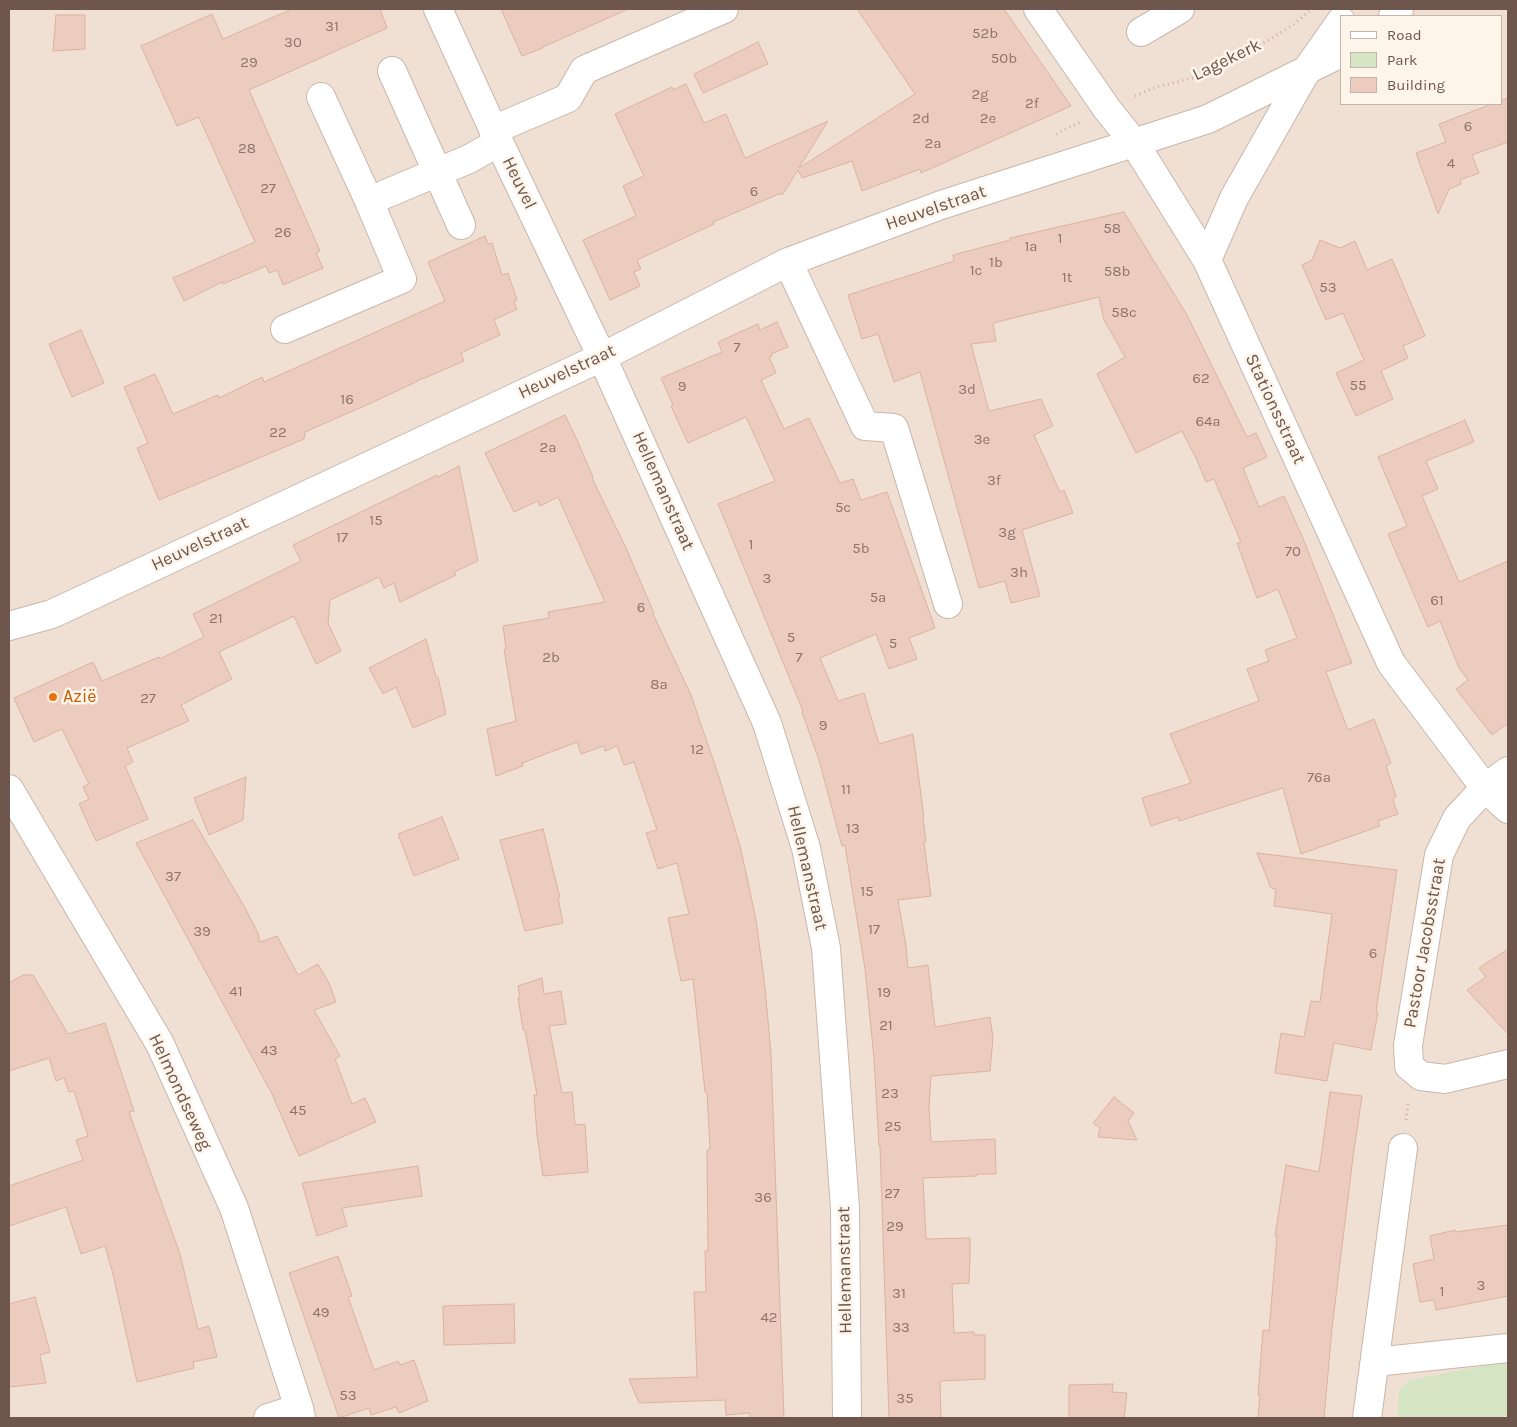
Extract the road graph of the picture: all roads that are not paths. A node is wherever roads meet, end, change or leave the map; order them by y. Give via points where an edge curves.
1 (438, 9) edge
2 (724, 9) edge
3 (1038, 9) edge
4 (1180, 9) edge
5 (1340, 22) edge
6 (1141, 32) dead end
7 (1340, 53) edge
8 (1308, 68) junction
9 (392, 70) dead end
10 (321, 97) dead end
11 (496, 136) junction
12 (1135, 144) junction
13 (437, 172) junction
14 (369, 201) junction
15 (461, 225) dead end
16 (1207, 260) junction
17 (788, 262) junction
18 (285, 329) dead end
19 (602, 356) junction
20 (948, 604) dead end
21 (9, 626) edge
22 (1508, 772) edge
23 (1486, 788) junction
24 (9, 789) edge
25 (1508, 809) edge
26 (1508, 1064) edge
27 (1403, 1148) road end
28 (1508, 1348) edge
29 (1375, 1362) junction
30 (300, 1413) edge
31 (268, 1418) edge
32 (847, 1418) edge
33 (1367, 1418) edge

1 - 11 street, Heuvel
2 - 11 street via 584,70 568,98
3 - 12 street, Stationsstraat
4 - 6 street
5 - 8 street
7 - 8 street
8 - 12 street via 1208,119
8 - 16 street via 1234,198
9 - 13 street
10 - 14 street
11 - 13 street via 469,159
11 - 19 street, Heuvel
12 - 16 street, Stationsstraat
12 - 17 street, Heuvelstraat via 941,205
13 - 14 street
13 - 15 street
14 - 18 street via 402,279
16 - 23 street, Stationsstraat via 1391,663
17 - 19 street, Heuvelstraat
17 - 20 street via 866,426 894,428
19 - 21 street, Heuvelstraat via 52,614
19 - 32 street, Hellemanstraat via 767,723 806,848 826,948 844,1198
22 - 23 street, Pastoor Jacobsstraat
23 - 25 street, Stationsstraat
23 - 26 street, Pastoor Jacobsstraat via 1457,818 1439,855 1408,1045 1409,1066 1421,1076 1446,1079
24 - 30 street, Helmondseweg via 160,1044 234,1208
27 - 29 street
28 - 29 street
29 - 33 street
30 - 31 street

